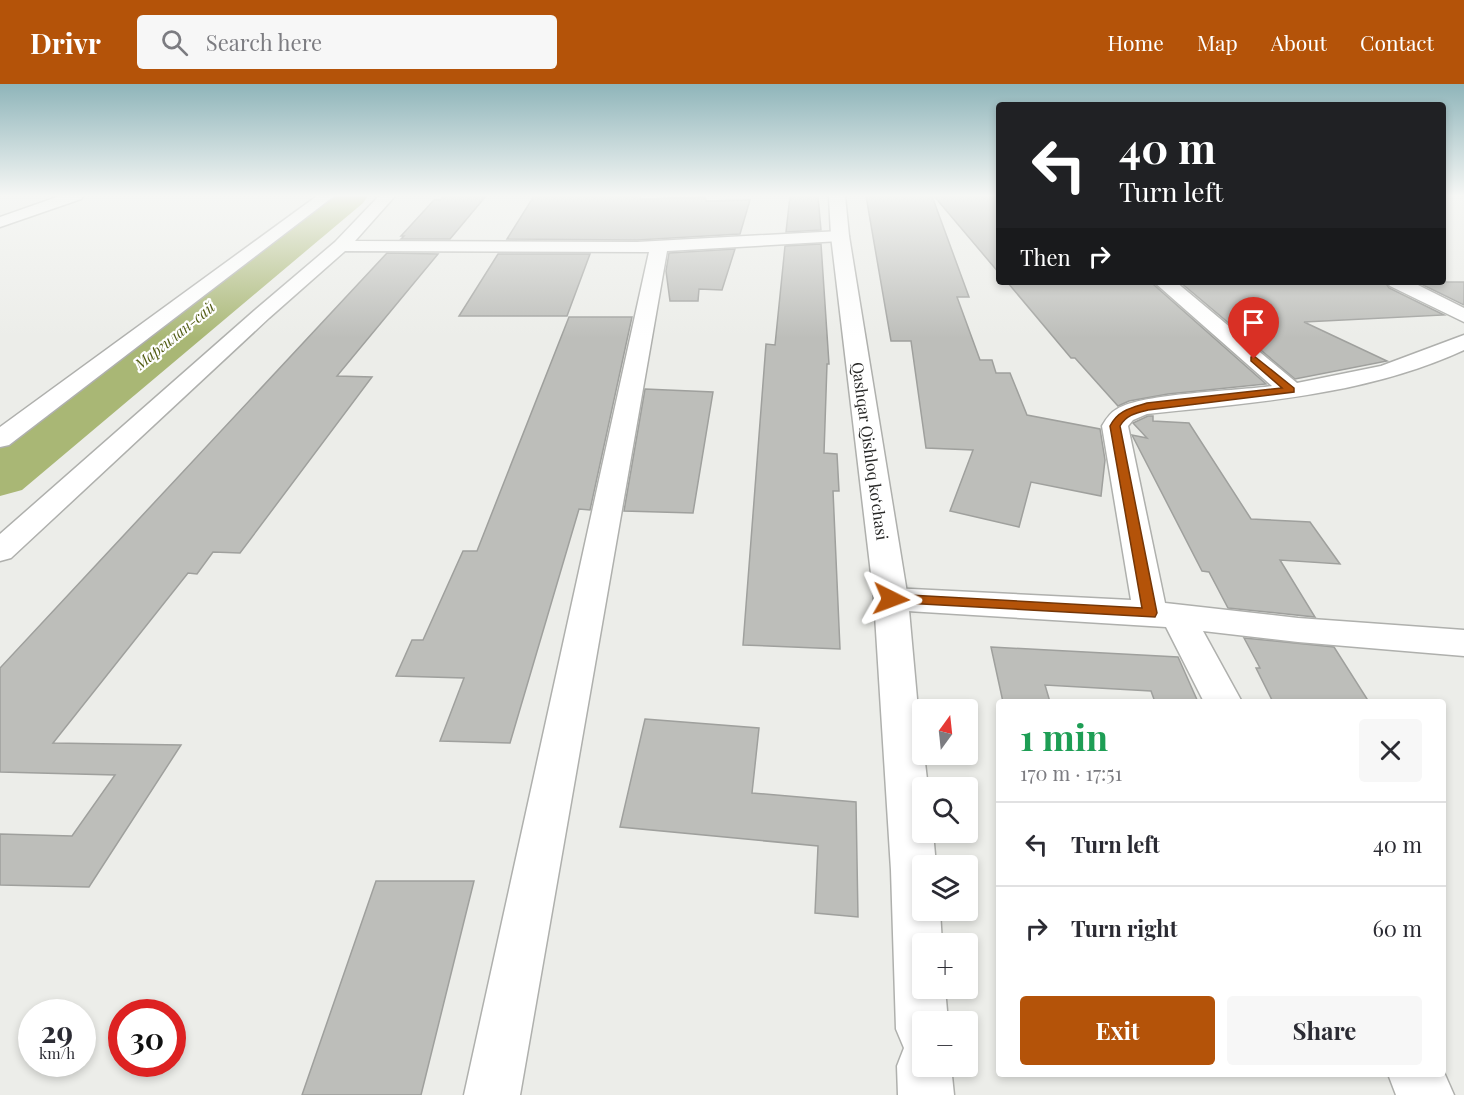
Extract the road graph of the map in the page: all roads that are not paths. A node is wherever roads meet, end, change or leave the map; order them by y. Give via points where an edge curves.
1 (264, 243) edge
2 (344, 243) edge
3 (710, 243) edge
4 (841, 243) edge
5 (341, 246) junction
6 (659, 246) junction
7 (1168, 285) edge
8 (1403, 285) edge
9 (1464, 316) edge
10 (1459, 352) edge
11 (1291, 390) junction
12 (0, 439) edge
13 (0, 551) edge
14 (891, 599) junction
15 (1164, 614) junction
16 (1464, 643) edge
17 (1221, 699) edge
18 (921, 1011) edge
19 (925, 1077) edge
20 (1417, 1077) edge
21 (492, 1095) edge
22 (926, 1095) edge
23 (1426, 1095) edge

1 - 12 street
2 - 5 street
3 - 6 street
4 - 14 street, Qashqar Qishloq koʻchasi
5 - 6 street
5 - 13 street
6 - 21 street
7 - 11 street
8 - 9 street
10 - 11 street via 1377,376
11 - 15 street via 1147,406 1119,417 1115,426
14 - 15 street
14 - 18 street, Qashqar Qishloq koʻchasi via 914,870
15 - 16 street via 1298,630
15 - 17 street
19 - 22 street
20 - 23 street

